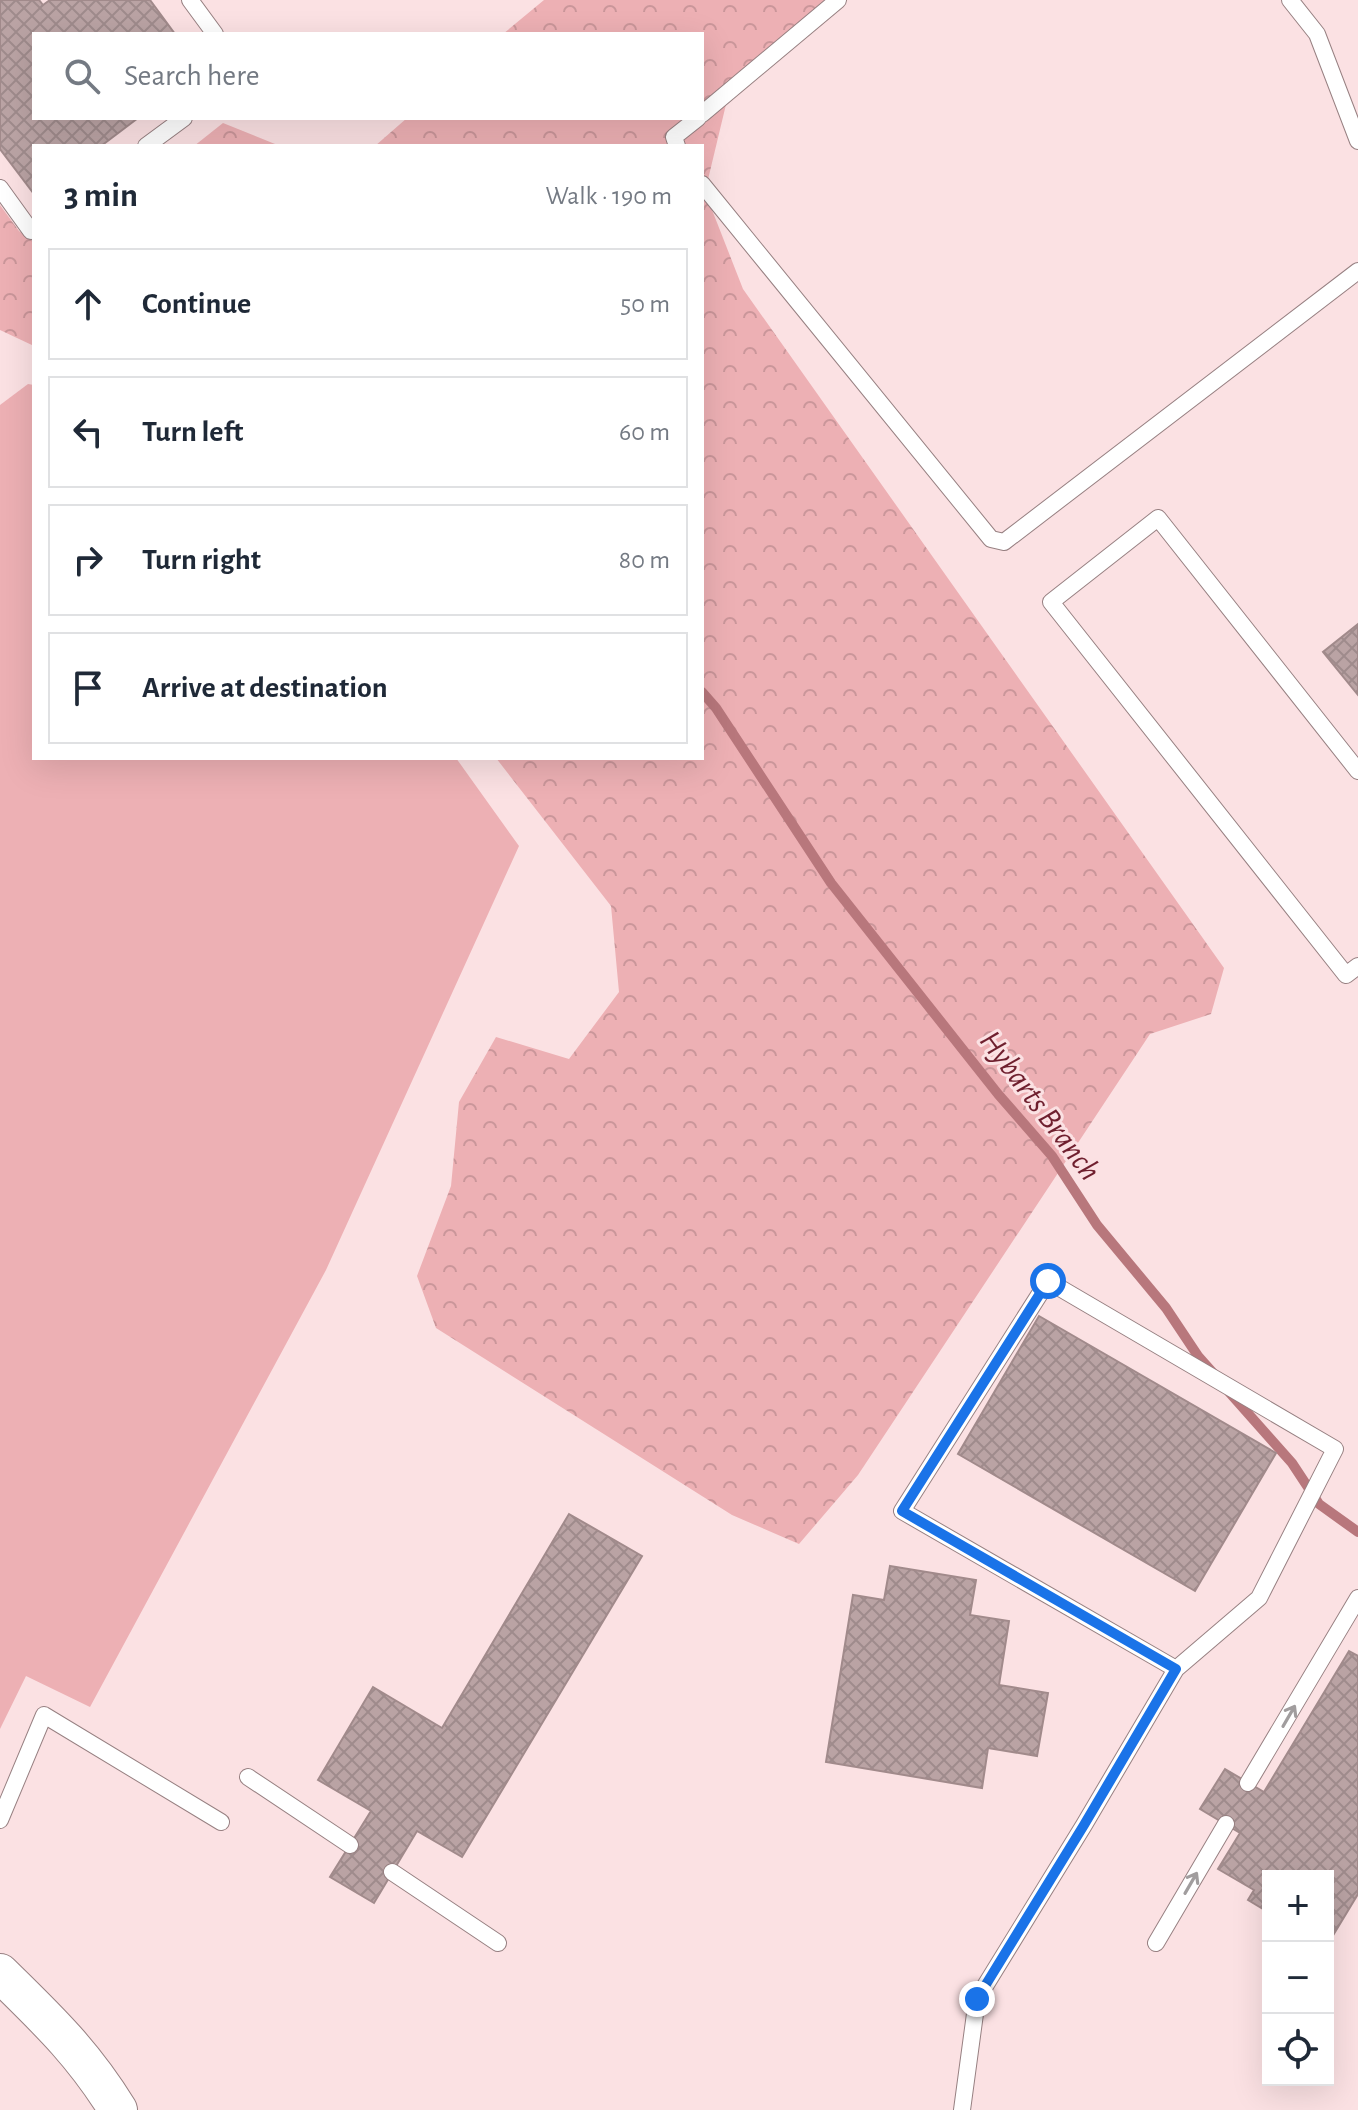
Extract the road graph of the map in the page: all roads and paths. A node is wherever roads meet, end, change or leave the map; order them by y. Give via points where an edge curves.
1 (190, 0) edge
2 (838, 0) edge
3 (1290, 0) edge
4 (214, 32) edge
5 (704, 113) edge
6 (181, 120) edge
7 (695, 120) edge
8 (1358, 141) edge
9 (149, 144) edge
10 (676, 144) edge
11 (704, 186) edge
12 (0, 188) edge
13 (32, 230) edge
14 (1358, 271) edge
15 (1355, 761) edge
16 (1358, 966) edge
17 (1358, 1598) edge
18 (1176, 1669) junction
19 (248, 1777) dead end
20 (1248, 1783) dead end
21 (0, 1820) edge
22 (221, 1822) dead end
23 (1226, 1824) dead end
24 (350, 1845) dead end
25 (392, 1872) dead end
26 (498, 1943) dead end
27 (1156, 1943) dead end
28 (0, 1973) edge
29 (118, 2110) edge
30 (962, 2110) edge

1 - 4 lane
2 - 5 lane
3 - 8 lane via 1317,34
6 - 9 lane
7 - 10 lane via 674,137
11 - 14 lane via 991,539 1004,542
12 - 13 lane
15 - 16 lane via 1158,518 1051,602 1346,975
20 -> 17 lane
18 - 18 lane via 902,1511 1048,1281 1335,1449 1259,1598
18 - 30 lane via 977,1999
19 - 24 lane
21 - 22 lane via 44,1715
27 -> 23 lane
25 - 26 lane
28 - 29 street via 68,2040

